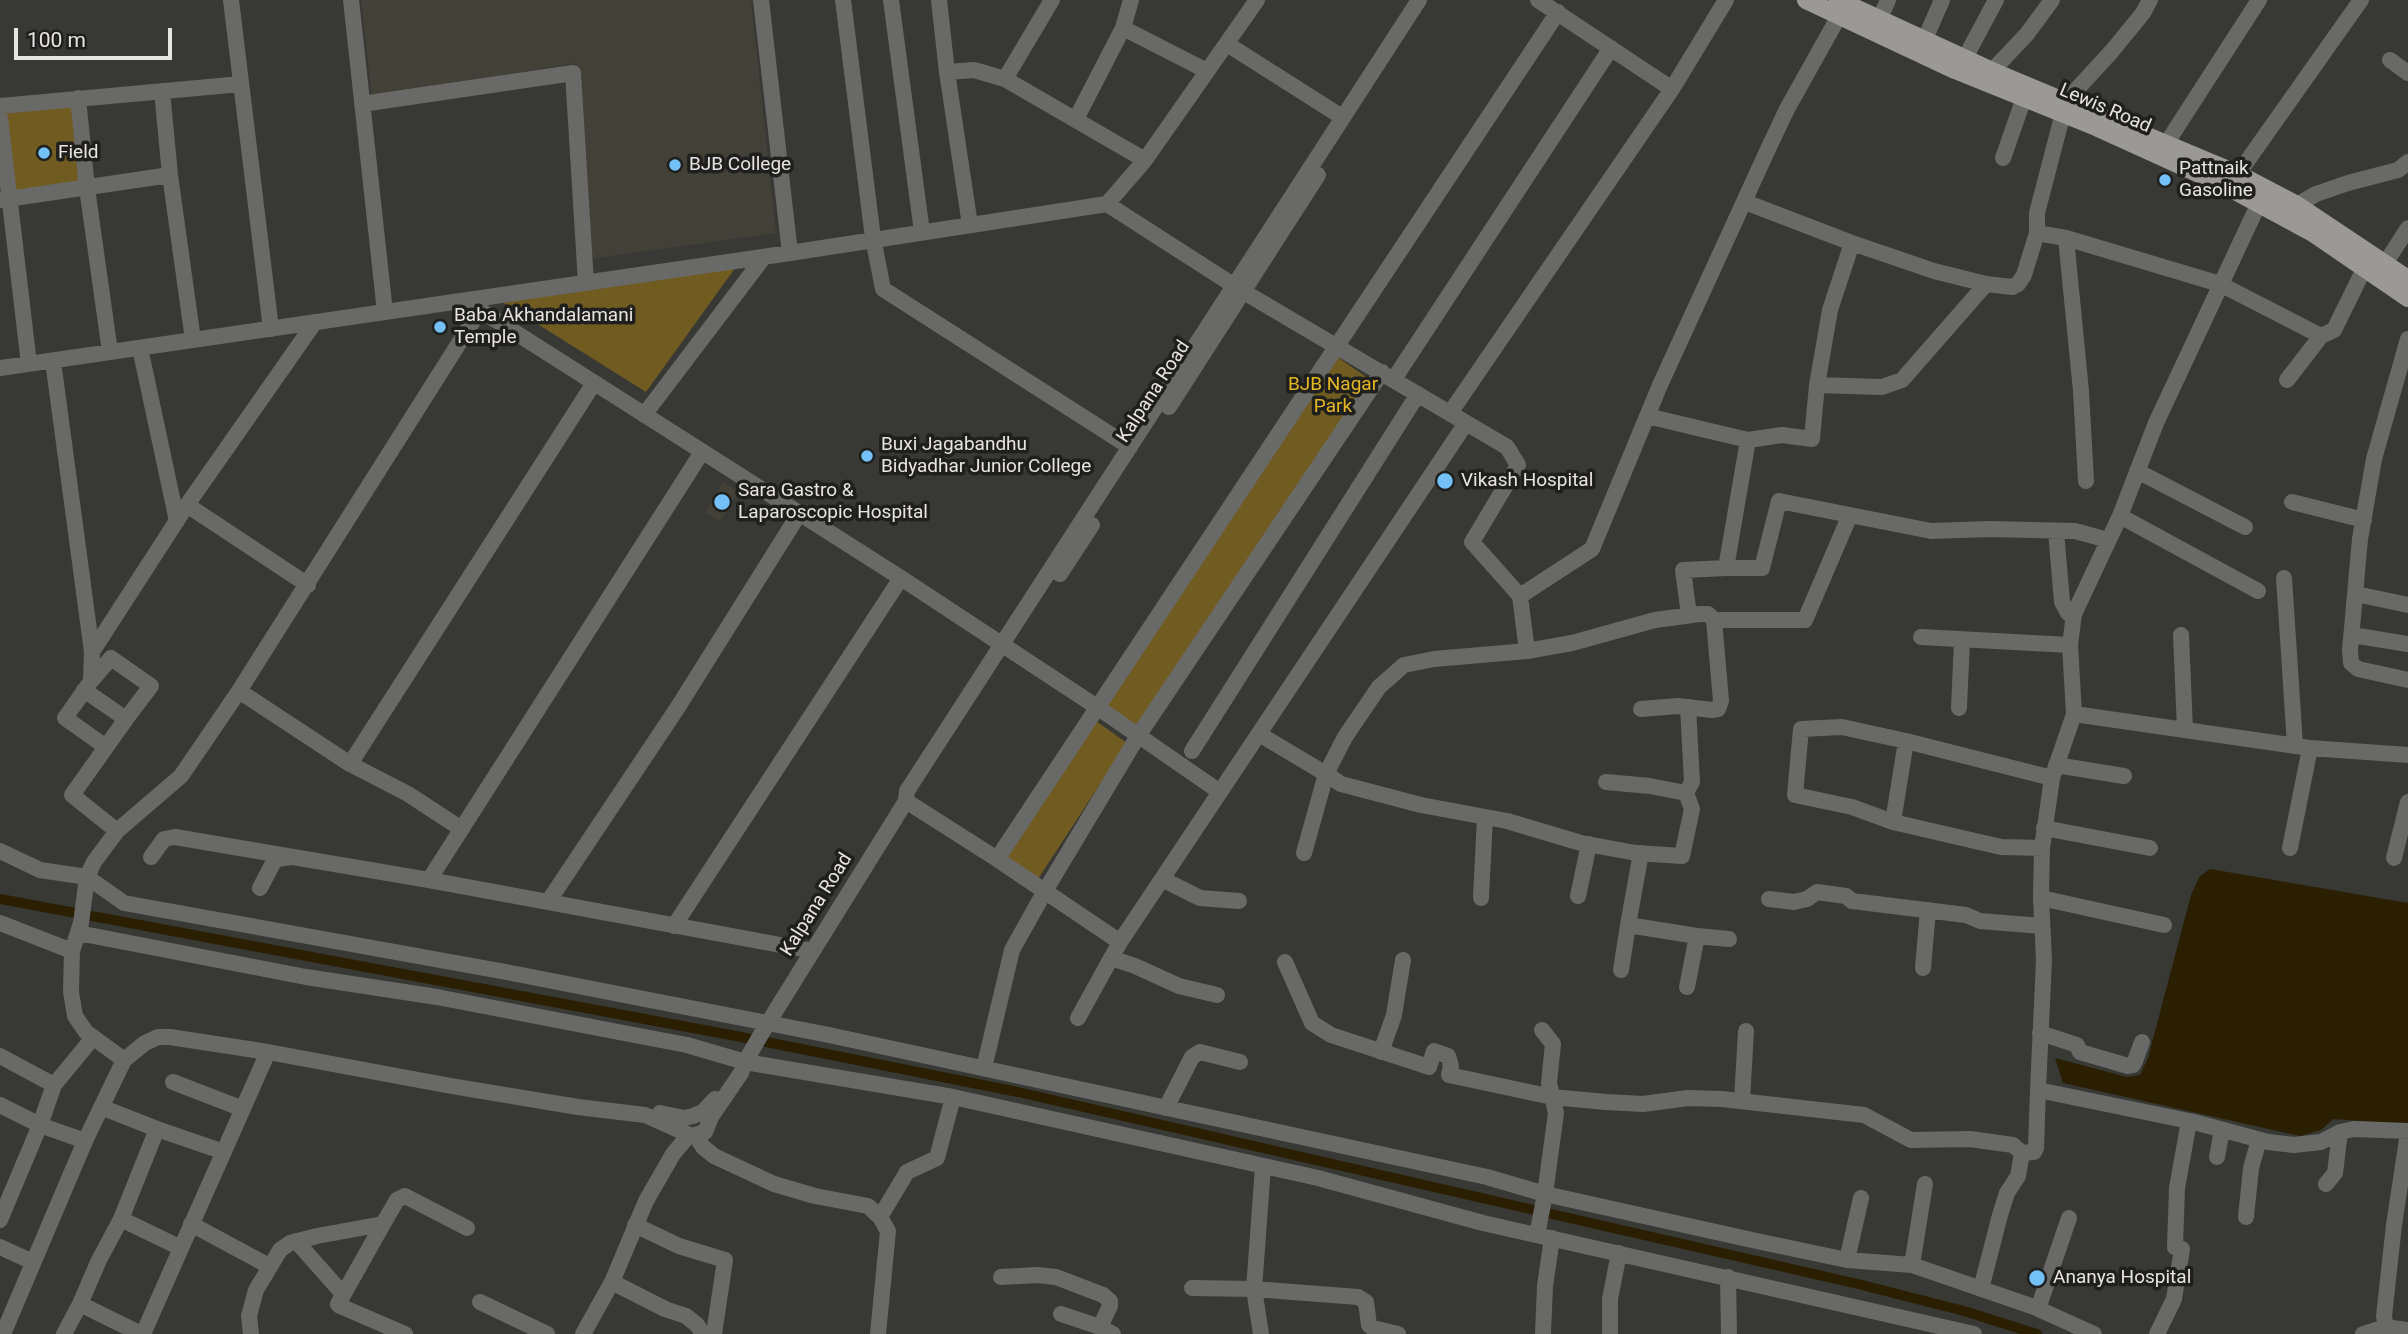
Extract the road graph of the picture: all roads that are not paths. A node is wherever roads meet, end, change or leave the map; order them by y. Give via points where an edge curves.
1 (231, 0) edge
2 (351, 0) edge
3 (761, 0) edge
4 (843, 0) edge
5 (891, 0) edge
6 (939, 0) edge
7 (1052, 0) edge
8 (1131, 0) edge
9 (1257, 0) edge
10 (1419, 0) edge
11 (1430, 0) edge
12 (1538, 0) edge
13 (1726, 0) edge
14 (1806, 0) edge
15 (1888, 0) edge
16 (1942, 0) edge
17 (1996, 0) edge
18 (2052, 0) edge
19 (2150, 0) edge
20 (2259, 0) edge
21 (2361, 0) edge
22 (1838, 8) edge
23 (1558, 12) junction
24 (1880, 18) junction
25 (1123, 28) junction
26 (1925, 39) junction
27 (1227, 44) junction
28 (1611, 48) junction
29 (1965, 58) junction
30 (2390, 60) dead end
31 (1207, 71) junction
32 (1992, 71) junction
33 (947, 72) junction
34 (2408, 73) edge
35 (1005, 79) junction
36 (241, 84) junction
37 (1672, 89) junction
38 (162, 91) junction
39 (78, 98) junction
40 (2024, 98) junction
41 (362, 104) junction
42 (0, 106) edge
43 (2064, 107) junction
44 (1342, 117) junction
45 (0, 118) edge
46 (1076, 119) junction
47 (2098, 122) junction
48 (2166, 144) junction
49 (2003, 158) dead end
50 (1145, 160) junction
51 (2408, 162) edge
52 (2238, 174) junction
53 (170, 175) junction
54 (87, 188) junction
55 (5, 199) edge
56 (1745, 202) junction
57 (2259, 202) junction
58 (1107, 204) junction
59 (2297, 205) junction
60 (970, 225) junction
61 (2408, 228) edge
62 (922, 232) junction
63 (2036, 233) junction
64 (873, 238) junction
65 (2066, 238) junction
66 (1852, 243) junction
67 (790, 253) junction
68 (764, 257) junction
69 (2376, 269) junction
70 (2408, 279) edge
71 (586, 283) junction
72 (1986, 284) junction
73 (2220, 284) junction
74 (1239, 289) junction
75 (2408, 299) edge
76 (478, 304) junction
77 (385, 312) junction
78 (314, 322) junction
79 (271, 329) junction
80 (2321, 336) junction
81 (2408, 339) edge
82 (193, 340) junction
83 (1338, 346) junction
84 (139, 348) junction
85 (110, 352) junction
86 (53, 361) junction
87 (29, 364) junction
88 (0, 368) edge
89 (1388, 376) junction
90 (2287, 380) dead end
91 (594, 383) junction
92 (1817, 385) junction
93 (1418, 394) junction
94 (1450, 413) junction
95 (644, 415) junction
96 (1647, 416) junction
97 (1466, 423) junction
98 (1748, 440) junction
99 (1130, 447) junction
100 (702, 452) junction
101 (2137, 471) junction
102 (2086, 481) dead end
103 (2292, 502) dead end
104 (187, 505) junction
105 (799, 514) junction
106 (1850, 515) junction
107 (2120, 516) junction
108 (2364, 520) junction
109 (177, 521) junction
110 (2245, 527) dead end
111 (2056, 531) junction
112 (2108, 540) junction
113 (1726, 568) junction
114 (901, 578) junction
115 (2284, 578) dead end
116 (308, 585) junction
117 (2258, 591) dead end
118 (2356, 594) junction
119 (1520, 596) junction
120 (2408, 605) edge
121 (2074, 614) junction
122 (1689, 615) junction
123 (1714, 620) junction
124 (2181, 635) dead end
125 (2352, 635) junction
126 (1921, 638) dead end
127 (1962, 640) junction
128 (2408, 644) edge
129 (2070, 645) junction
130 (1006, 648) junction
131 (1527, 651) junction
132 (92, 652) junction
133 (2408, 680) edge
134 (88, 686) junction
135 (239, 691) junction
136 (1097, 707) junction
137 (1688, 707) junction
138 (1959, 708) dead end
139 (1641, 709) dead end
140 (2074, 714) junction
141 (126, 719) junction
142 (2185, 729) junction
143 (1259, 734) junction
144 (1138, 736) junction
145 (1906, 741) junction
146 (106, 747) junction
147 (2303, 747) junction
148 (1192, 751) dead end
149 (2408, 755) edge
150 (350, 764) junction
151 (2054, 771) junction
152 (1326, 775) junction
153 (2124, 776) dead end
154 (1606, 782) dead end
155 (1220, 792) junction
156 (1686, 793) junction
157 (906, 801) junction
158 (2408, 802) edge
159 (1485, 817) junction
160 (1893, 822) junction
161 (460, 828) junction
162 (2044, 828) junction
163 (117, 831) junction
164 (1589, 844) junction
165 (2042, 848) junction
166 (2150, 848) dead end
167 (2290, 848) dead end
168 (0, 851) edge
169 (1304, 853) dead end
170 (1642, 853) junction
171 (151, 857) dead end
172 (293, 857) junction
173 (2394, 858) dead end
174 (997, 859) junction
175 (87, 877) junction
176 (429, 880) junction
177 (1162, 880) junction
178 (260, 888) dead end
179 (1045, 891) junction
180 (1578, 896) dead end
181 (1481, 898) dead end
182 (2041, 898) junction
183 (1769, 899) dead end
184 (1239, 901) dead end
185 (548, 902) junction
186 (1928, 910) junction
187 (0, 923) edge
188 (1628, 925) junction
189 (2164, 925) dead end
190 (674, 926) junction
191 (2042, 926) junction
192 (79, 928) junction
193 (1697, 936) junction
194 (1729, 939) dead end
195 (1120, 942) junction
196 (72, 951) junction
197 (813, 951) junction
198 (1111, 958) junction
199 (1403, 960) dead end
200 (1285, 962) dead end
201 (1923, 968) dead end
202 (1621, 970) dead end
203 (1687, 987) dead end
204 (1217, 995) dead end
205 (1078, 1018) dead end
206 (765, 1028) junction
207 (1542, 1030) dead end
208 (1745, 1031) dead end
209 (2040, 1033) junction
210 (92, 1039) junction
211 (2142, 1042) dead end
212 (268, 1052) junction
213 (1381, 1052) junction
214 (0, 1056) edge
215 (747, 1058) junction
216 (124, 1060) junction
217 (1240, 1062) dead end
218 (984, 1068) junction
219 (173, 1082) dead end
220 (54, 1085) junction
221 (2038, 1090) junction
222 (953, 1097) junction
223 (1552, 1097) junction
224 (1742, 1100) junction
225 (0, 1105) edge
226 (101, 1107) junction
227 (1166, 1108) junction
228 (243, 1109) junction
229 (2189, 1121) junction
230 (40, 1125) junction
231 (158, 1129) junction
232 (690, 1130) junction
233 (2222, 1130) junction
234 (2340, 1132) junction
235 (2408, 1132) edge
236 (2259, 1140) junction
237 (85, 1141) junction
238 (224, 1152) junction
239 (2022, 1153) junction
240 (2217, 1157) dead end
241 (2406, 1166) edge
242 (1263, 1167) junction
243 (1925, 1184) dead end
244 (2326, 1184) dead end
245 (1861, 1198) dead end
246 (1544, 1199) junction
247 (880, 1217) junction
248 (2246, 1217) dead end
249 (2069, 1218) dead end
250 (121, 1219) junction
251 (0, 1220) edge
252 (191, 1224) junction
253 (383, 1224) junction
254 (635, 1225) junction
255 (467, 1228) dead end
256 (1543, 1231) junction
257 (296, 1241) junction
258 (0, 1247) edge
259 (181, 1248) junction
260 (1619, 1253) junction
261 (1847, 1260) junction
262 (33, 1262) junction
263 (1912, 1265) junction
264 (269, 1266) junction
265 (1010, 1277) dead end
266 (1728, 1277) junction
267 (612, 1282) junction
268 (1192, 1288) dead end
269 (1254, 1289) junction
270 (1981, 1289) junction
271 (343, 1294) junction
272 (8, 1300) edge
273 (480, 1302) dead end
274 (80, 1304) junction
275 (2038, 1309) junction
276 (1061, 1314) dead end
277 (2408, 1330) edge
278 (1106, 1331) edge
279 (2386, 1331) edge
280 (3, 1334) edge
281 (64, 1334) edge
282 (142, 1334) edge
283 (251, 1334) edge
284 (405, 1334) edge
285 (547, 1334) edge
286 (583, 1334) edge
287 (703, 1334) edge
288 (714, 1334) edge
289 (878, 1334) edge
290 (1261, 1334) edge
291 (1398, 1334) edge
292 (1542, 1334) edge
293 (1610, 1334) edge
294 (1729, 1334) edge
295 (1974, 1334) edge
296 (2094, 1334) edge
297 (2157, 1334) edge
298 (2363, 1334) edge

1 - 36 street
2 - 41 street
3 - 67 street
4 - 64 street
5 - 62 street
6 - 33 street
7 - 35 street
8 - 25 street
9 - 27 street
10 - 44 street, Kalpana Road
11 - 74 street, Kalpana Road
12 - 23 street
13 - 37 street
14 - 22 main road, Lewis Road
15 - 24 street
16 - 26 street
17 - 29 street
18 - 32 street
19 - 43 street
20 - 48 street
21 - 52 street
22 - 24 main road, Lewis Road
22 - 40 main road, Lewis Road via 1955,70
22 - 56 street
23 - 28 street
23 - 83 street
24 - 26 main road, Lewis Road
25 - 31 street
25 - 46 street
26 - 29 main road, Lewis Road
27 - 31 street
27 - 44 street
28 - 37 street
28 - 89 street
29 - 32 main road, Lewis Road
30 - 34 street
31 - 50 street
32 - 43 main road, Lewis Road
33 - 35 street via 974,70
33 - 60 street
35 - 46 street
36 - 38 street
36 - 79 street
37 - 94 street
38 - 39 street
38 - 53 street
39 - 42 street
39 - 54 street
40 - 43 main road, Lewis Road
40 - 49 street
41 - 71 street via 573,73
41 - 77 street
43 - 47 main road, Lewis Road
43 - 63 street
44 - 74 street, Kalpana Road
45 - 55 street
46 - 50 street
47 - 48 main road, Lewis Road
47 - 57 main road, Lewis Road
48 - 52 main road, Lewis Road
50 - 58 street
51 - 59 street via 2398,170 2316,194
52 - 59 main road, Lewis Road
53 - 54 street
53 - 82 street
54 - 55 street
54 - 85 street
55 - 87 street
56 - 66 street
56 - 96 street
57 - 69 main road, Lewis Road
57 - 73 street
58 - 60 street
58 - 74 street
59 - 69 main road, Lewis Road
60 - 62 street
61 - 69 street
62 - 64 street
63 - 65 street
63 - 72 street via 2018,284
64 - 67 street
64 - 99 street via 883,289
65 - 73 street
65 - 102 street
66 - 72 street
66 - 92 street via 1830,310
67 - 68 street
68 - 71 street
68 - 95 street
69 - 70 main road
69 - 75 main road
69 - 80 street via 2334,330
71 - 76 street
72 - 92 street via 1902,380 1882,387
73 - 80 street
73 - 101 street
74 - 83 street
74 - 99 street, Kalpana Road
74 - 130 street, Kalpana Road
76 - 77 street
76 - 91 street
76 - 116 street
77 - 78 street
78 - 79 street
78 - 104 street
79 - 82 street
80 - 90 street
81 - 108 street via 2374,459
82 - 84 street
83 - 89 street
83 - 136 street
84 - 85 street
84 - 109 street
85 - 86 street
86 - 87 street
86 - 132 street
87 - 88 street
89 - 93 street
89 - 144 street
91 - 95 street
91 - 150 street
92 - 98 street via 1812,439 1782,435
93 - 94 street
93 - 148 street
94 - 97 street
95 - 100 street
96 - 98 street
96 - 119 street via 1592,549
97 - 119 street via 1507,447 1518,466 1472,542
97 - 143 street
98 - 113 street
99 - 130 street, Kalpana Road
100 - 105 street
100 - 161 street
101 - 107 street
101 - 110 street
103 - 108 street
104 - 109 street
104 - 116 street
105 - 114 street
105 - 185 street
106 - 111 street via 1931,531
106 - 113 street via 1779,501 1762,568
106 - 123 street via 1805,620
107 - 112 street
107 - 117 street
108 - 118 street
109 - 132 street
111 - 112 street
111 - 121 street via 2062,603
112 - 121 street
113 - 122 street via 1683,570
114 - 130 street
114 - 190 street
115 - 147 street
116 - 135 street
118 - 120 street
118 - 125 street
119 - 131 street
121 - 129 street
122 - 123 street via 1708,614
122 - 131 street
123 - 137 street via 1721,701 1718,709
124 - 142 street
125 - 128 street
125 - 133 street via 2351,663 2358,669
126 - 127 street
127 - 129 street
127 - 138 street
129 - 140 street
130 - 136 street
130 - 157 street, Kalpana Road via 908,791
131 - 152 street via 1404,665 1379,687
132 - 134 street
134 - 141 street
134 - 141 street via 111,658 151,686
134 - 146 street via 65,718
135 - 150 street
135 - 163 street via 181,776
136 - 144 street
136 - 174 street
137 - 139 street
137 - 156 street via 1692,782
140 - 142 street
140 - 151 street
141 - 146 street
142 - 147 street
143 - 152 street
143 - 155 street
144 - 155 street
144 - 179 street
145 - 151 street
145 - 160 street
145 - 160 street via 1842,727 1801,729 1795,795 1852,807
146 - 163 street via 72,795
147 - 149 street
147 - 167 street
150 - 161 street
151 - 153 street
151 - 162 street
152 - 159 street via 1342,784
152 - 169 street
154 - 156 street
155 - 177 street
156 - 170 street via 1692,808 1682,856
157 - 174 street
157 - 197 street, Kalpana Road
158 - 173 street
159 - 164 street
159 - 181 street
160 - 165 street via 2001,847
161 - 176 street
162 - 165 street
162 - 166 street
163 - 175 street
164 - 170 street
164 - 180 street
165 - 182 street
168 - 175 street via 40,870
170 - 188 street
171 - 172 street via 164,839 175,837
172 - 176 street
172 - 178 street via 277,859
174 - 179 street
175 - 192 street
175 - 206 street via 124,903 506,972
176 - 185 street
177 - 184 street via 1200,898
177 - 195 street
179 - 195 street
179 - 218 street via 1012,950
182 - 189 street
182 - 191 street
183 - 186 street via 1794,902 1817,892
185 - 190 street
186 - 191 street via 1966,915 1980,922
186 - 201 street
187 - 196 street
188 - 193 street
188 - 202 street
190 - 197 street
191 - 209 street
192 - 196 street
192 - 215 street via 306,977 437,997
193 - 194 street
193 - 203 street
195 - 198 street
196 - 210 street via 75,1016
197 - 206 street, Kalpana Road
198 - 204 street via 1179,986
198 - 205 street
199 - 213 street via 1394,1015
200 - 213 street via 1312,1023 1331,1035
206 - 215 street, Kalpana Road
206 - 218 street
207 - 223 street via 1553,1044
208 - 224 street
209 - 211 street via 2077,1045 2080,1052 2128,1066 2135,1061
209 - 221 street
210 - 216 street
210 - 220 street
212 - 216 street via 170,1037 145,1043
212 - 228 street
212 - 232 street via 578,1107 645,1115 655,1112
213 - 223 street via 1429,1067 1434,1051 1448,1056 1449,1075
214 - 220 street
215 - 222 street
215 - 232 street, Kalpana Road via 705,1132
216 - 226 street
217 - 227 street via 1200,1052 1192,1057
218 - 227 street
219 - 228 street
220 - 230 street
221 - 229 street
221 - 239 street via 2036,1148
222 - 242 street
222 - 247 street via 937,1158 907,1172
223 - 224 street via 1643,1104 1688,1098
223 - 246 street via 1556,1114
224 - 239 street via 1864,1115 1911,1140 1970,1139 2013,1145
225 - 230 street
226 - 231 street
226 - 237 street
227 - 246 street via 1488,1177
228 - 238 street
229 - 233 street
229 - 297 street via 2177,1188 2175,1247 2182,1249 2174,1298
230 - 237 street
230 - 251 street
231 - 238 street
231 - 250 street
232 - 247 street via 715,1156 774,1184 868,1206
232 - 254 street, Kalpana Road via 659,1176
233 - 236 street
233 - 240 street
234 - 235 street
234 - 236 street via 2321,1142 2294,1145
234 - 244 street via 2335,1173
235 - 241 street
236 - 248 street
237 - 262 street
238 - 252 street
239 - 270 street
241 - 279 street via 2394,1225
242 - 256 street via 1483,1223
242 - 269 street
243 - 263 street
245 - 261 street
246 - 256 street
246 - 261 street
247 - 289 street via 888,1231
249 - 275 street
250 - 259 street
250 - 274 street
252 - 259 street
252 - 264 street
253 - 255 street via 397,1200 405,1196
253 - 257 street
253 - 271 street
254 - 267 street, Kalpana Road
254 - 288 street via 679,1246 725,1260
256 - 260 street
256 - 292 street
257 - 264 street via 281,1250
257 - 271 street
258 - 262 street
259 - 282 street
260 - 266 street
260 - 293 street via 1610,1299
261 - 263 street
262 - 272 street
263 - 270 street
264 - 283 street via 249,1316
265 - 278 street via 1056,1277 1108,1298
266 - 294 street
266 - 295 street
267 - 286 street, Kalpana Road
267 - 287 street via 686,1316
268 - 269 street
269 - 290 street
269 - 291 street via 1358,1297 1366,1302 1369,1325
270 - 275 street
271 - 284 street via 340,1306
272 - 280 street
273 - 285 street
274 - 281 street
274 - 282 street
275 - 296 street
276 - 278 street
277 - 279 street
279 - 298 street

